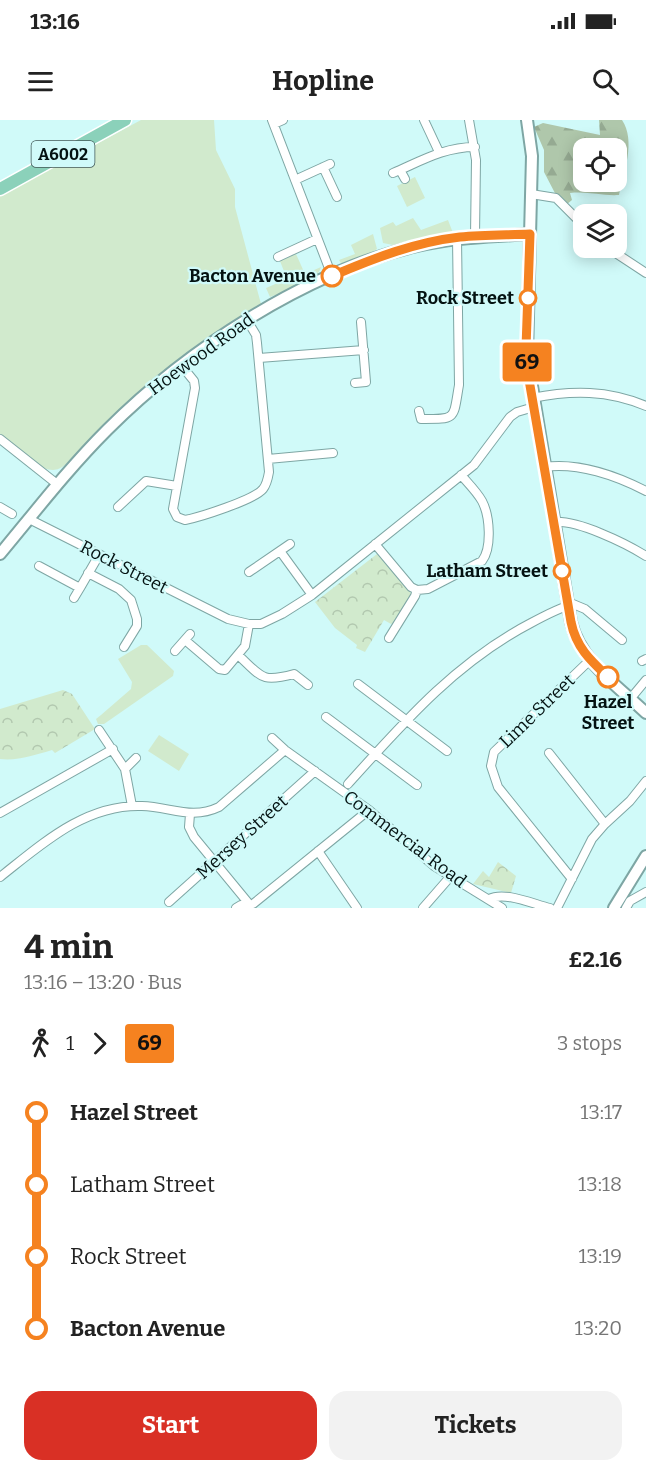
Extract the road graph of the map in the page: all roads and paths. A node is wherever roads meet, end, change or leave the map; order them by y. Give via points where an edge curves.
1 (125, 120) edge
2 (283, 120) edge
3 (424, 120) edge
4 (469, 120) edge
5 (527, 120) edge
6 (273, 122) edge
7 (475, 147) junction
8 (439, 152) junction
9 (405, 179) dead end
10 (295, 180) junction
11 (0, 189) edge
12 (531, 194) junction
13 (337, 197) dead end
14 (573, 215) edge
15 (530, 234) junction
16 (475, 236) junction
17 (457, 238) junction
18 (317, 239) junction
19 (281, 244) dead end
20 (623, 258) edge
21 (646, 273) edge
22 (332, 276) junction
23 (247, 320) junction
24 (361, 322) dead end
25 (364, 350) junction
26 (259, 358) junction
27 (181, 365) junction
28 (355, 383) dead end
29 (533, 402) junction
30 (646, 406) edge
31 (419, 411) dead end
32 (0, 439) edge
33 (329, 451) dead end
34 (268, 459) junction
35 (544, 467) junction
36 (461, 475) junction
37 (57, 484) junction
38 (177, 486) junction
39 (646, 491) edge
40 (8, 500) dead end
41 (118, 507) dead end
42 (1, 508) edge
43 (12, 514) dead end
44 (29, 519) junction
45 (554, 522) junction
46 (290, 544) dead end
47 (375, 544) junction
48 (280, 551) junction
49 (0, 554) edge
50 (99, 555) junction
51 (646, 556) edge
52 (39, 566) dead end
53 (249, 572) dead end
54 (88, 573) junction
55 (80, 588) junction
56 (417, 590) junction
57 (312, 595) junction
58 (74, 598) dead end
59 (568, 606) junction
60 (249, 624) junction
61 (610, 630) junction
62 (389, 638) dead end
63 (622, 640) dead end
64 (608, 641) dead end
65 (124, 647) dead end
66 (175, 651) dead end
67 (238, 655) junction
68 (590, 660) junction
69 (646, 680) edge
70 (358, 684) dead end
71 (308, 685) dead end
72 (631, 698) junction
73 (646, 713) edge
74 (326, 717) dead end
75 (406, 720) junction
76 (99, 730) dead end
77 (272, 738) dead end
78 (112, 749) junction
79 (285, 750) junction
80 (447, 751) dead end
81 (549, 753) dead end
82 (375, 754) junction
83 (136, 758) dead end
84 (125, 769) junction
85 (315, 771) junction
86 (646, 781) edge
87 (348, 784) dead end
88 (417, 785) dead end
89 (132, 806) junction
90 (369, 810) junction
91 (0, 813) edge
92 (190, 814) junction
93 (605, 824) junction
94 (318, 851) junction
95 (645, 859) edge
96 (215, 862) junction
97 (0, 877) edge
98 (450, 877) junction
99 (572, 879) junction
100 (646, 892) edge
101 (489, 899) junction
102 (169, 902) dead end
103 (250, 905) junction
104 (236, 908) edge
105 (357, 908) edge
106 (423, 908) edge
107 (502, 908) edge
108 (550, 908) edge
109 (557, 908) edge
110 (614, 908) edge
111 (626, 908) edge

1 - 11 main road, A6002
2 - 6 street
3 - 8 street
4 - 7 street
5 - 12 street
6 - 10 street
7 - 8 street
7 - 16 street
8 - 9 street via 397,172
10 - 13 street via 326,165 337,186
10 - 18 street
12 - 14 street via 556,198
12 - 15 street
15 - 16 street, Hoewood Road
15 - 29 street via 526,348
16 - 17 street, Hoewood Road
17 - 22 street, Hoewood Road via 395,252
17 - 31 street via 459,385 455,409 448,419 421,418
18 - 19 street via 282,255
18 - 22 street
20 - 21 street
22 - 23 street, Hoewood Road
23 - 26 street via 256,335
23 - 27 street, Hoewood Road
24 - 25 street
25 - 26 street
25 - 28 street via 366,382
26 - 34 street
27 - 37 street, Hoewood Road via 135,403
27 - 38 street via 195,388
29 - 30 street via 562,392 593,392
29 - 35 street
29 - 36 street via 510,417 474,465
32 - 37 street
33 - 34 street
34 - 38 street via 267,483 262,490 250,498 185,520 175,515 173,509
35 - 39 street via 598,472
35 - 45 street
36 - 47 street
36 - 56 street via 485,509 487,553 477,565 428,589
37 - 44 street, Hoewood Road
38 - 41 street via 146,481
40 - 42 street
42 - 43 street
44 - 49 street, Hoewood Road
44 - 50 street, Rock Street
45 - 51 street via 587,529
45 - 59 street
46 - 48 street
47 - 56 street
47 - 57 street
48 - 53 street
48 - 57 street
50 - 54 street
50 - 60 street, Rock Street via 228,619
52 - 55 street via 49,566
54 - 55 street
54 - 65 street via 131,600 137,626
55 - 58 street
56 - 62 street
57 - 60 street via 271,620
59 - 61 street via 585,609
59 - 68 street via 573,634
59 - 75 street via 521,628 475,657
60 - 67 street via 245,646
61 - 63 street
61 - 64 street
66 - 67 street via 188,637 219,669 225,670
67 - 71 street via 267,679 294,674
68 - 72 street
68 - 99 street, Lime Street via 494,752 492,766 498,787
69 - 72 street
70 - 75 street
72 - 73 street
74 - 82 street
75 - 80 street
75 - 82 street
76 - 78 street
77 - 79 street, Commercial Road
78 - 84 street
78 - 91 street
79 - 85 street, Commercial Road
79 - 92 street via 219,807
81 - 93 street
82 - 87 street
82 - 88 street
83 - 84 street
84 - 89 street
85 - 90 street, Commercial Road
85 - 96 street, Mersey Street
86 - 93 street
89 - 92 street
89 - 97 street via 100,812 70,825
90 - 94 street
90 - 98 street, Commercial Road
92 - 96 street via 189,827 194,837
93 - 99 street via 592,839
94 - 103 street
94 - 105 street
95 - 110 street
96 - 102 street, Mersey Street
96 - 103 street
98 - 101 street, Commercial Road
98 - 106 street
99 - 109 street
100 - 111 street
101 - 107 street
101 - 108 street, Commercial Road via 507,897
103 - 104 street

